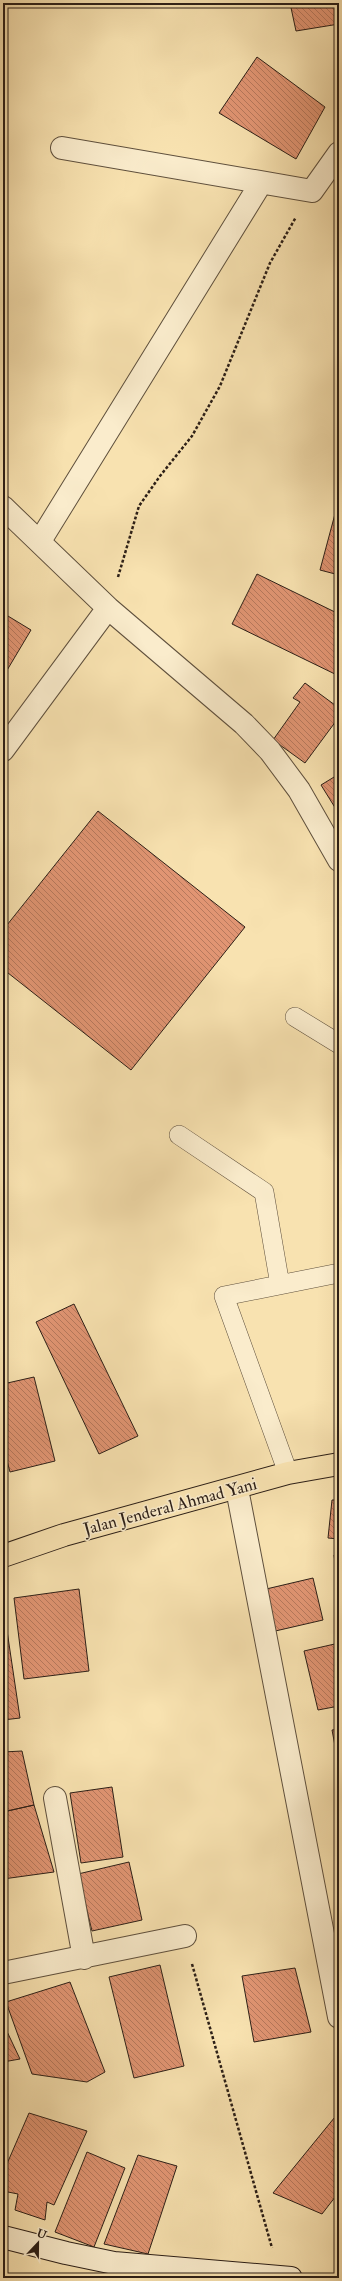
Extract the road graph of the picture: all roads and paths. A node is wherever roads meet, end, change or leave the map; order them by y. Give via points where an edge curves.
1 (62, 148) dead end
2 (339, 152) edge
3 (261, 183) junction
4 (312, 191) junction
5 (3, 507) edge
6 (40, 541) junction
7 (108, 608) junction
8 (3, 750) edge
9 (339, 860) edge
10 (295, 1017) dead end
11 (339, 1044) edge
12 (180, 1135) dead end
13 (339, 1273) edge
14 (280, 1285) junction
15 (339, 1464) edge
16 (288, 1473) junction
17 (237, 1489) junction
18 (3, 1556) edge
19 (55, 1798) dead end
20 (185, 1936) joint
21 (84, 1958) junction
22 (3, 1974) edge
23 (339, 2017) edge
24 (3, 2237) edge
25 (285, 2277) edge

1 - 3 street
2 - 4 street
3 - 4 street
3 - 6 street
4 - 7 path via 270,263 220,386 192,436 139,506
5 - 6 street
6 - 7 street
7 - 8 street
7 - 9 street via 244,724 270,751 299,790
10 - 11 lane
12 - 14 lane via 264,1192
13 - 14 lane
14 - 16 lane via 224,1296
15 - 16 highway, Jalan Jenderal Ahmad Yani
16 - 17 highway, Jalan Jenderal Ahmad Yani
17 - 18 highway, Jalan Jenderal Ahmad Yani via 64,1535
17 - 23 street
19 - 21 street
20 - 21 street
20 - 25 path
21 - 22 street
24 - 25 street via 114,2262

